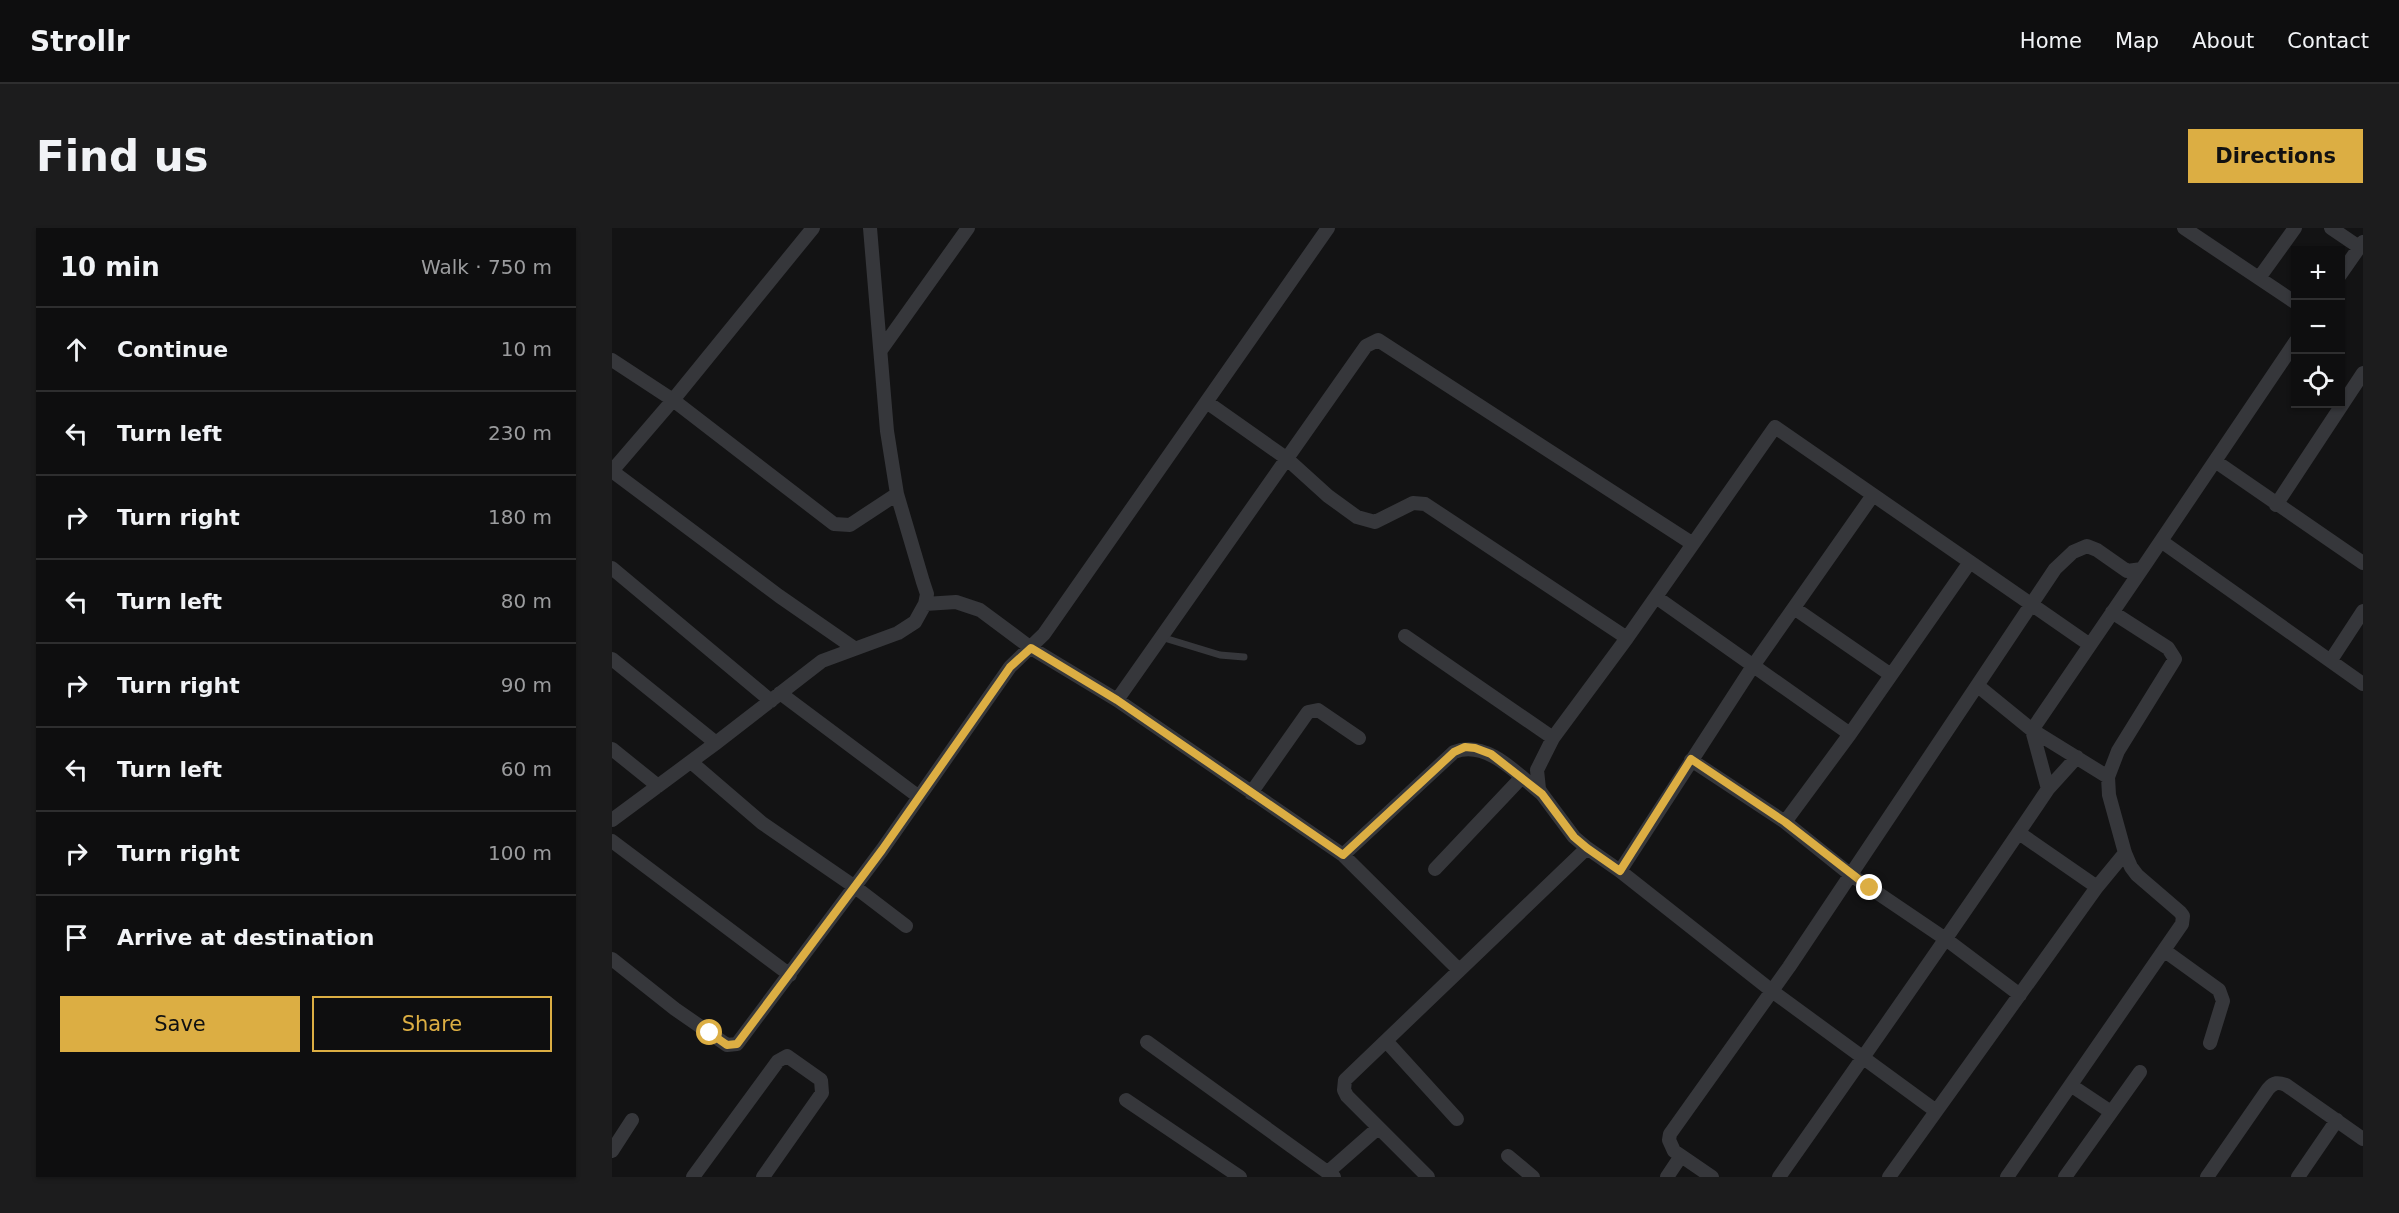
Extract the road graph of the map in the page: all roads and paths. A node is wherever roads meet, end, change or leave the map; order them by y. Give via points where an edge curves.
1 (813, 228) edge
2 (870, 228) edge
3 (968, 228) edge
4 (1329, 228) edge
5 (2295, 228) edge
6 (2331, 228) edge
7 (2189, 229) edge
8 (2361, 245) edge
9 (2345, 268) edge
10 (2259, 278) junction
11 (2291, 300) edge
12 (2291, 347) edge
13 (881, 350) junction
14 (612, 360) edge
15 (2363, 373) edge
16 (673, 400) junction
17 (1208, 403) junction
18 (1286, 458) junction
19 (2215, 461) junction
20 (897, 494) junction
21 (1873, 495) junction
22 (2276, 505) junction
23 (2161, 541) junction
24 (1693, 544) junction
25 (1970, 562) junction
26 (2363, 563) edge
27 (612, 568) edge
28 (2142, 568) junction
29 (1656, 597) junction
30 (925, 604) junction
31 (2033, 605) junction
32 (1794, 608) junction
33 (2363, 611) edge
34 (2112, 612) junction
35 (1405, 636) dead end
36 (1161, 637) junction
37 (1627, 638) junction
38 (2090, 645) junction
39 (854, 648) junction
40 (1031, 648) junction
41 (1244, 657) dead end
42 (612, 659) edge
43 (2331, 660) junction
44 (1754, 666) junction
45 (1892, 675) junction
46 (2363, 684) edge
47 (1978, 686) junction
48 (776, 697) junction
49 (1117, 700) junction
50 (2032, 730) junction
51 (1850, 734) junction
52 (1359, 738) dead end
53 (1553, 738) junction
54 (716, 744) junction
55 (612, 749) edge
56 (2077, 757) junction
57 (1691, 759) junction
58 (691, 762) junction
59 (2108, 777) junction
60 (1521, 778) junction
61 (658, 786) junction
62 (2048, 789) junction
63 (1251, 793) junction
64 (1542, 794) junction
65 (920, 797) junction
66 (612, 820) edge
67 (1785, 822) junction
68 (2019, 833) junction
69 (612, 841) edge
70 (1587, 848) junction
71 (2125, 854) junction
72 (1343, 855) junction
73 (1435, 869) dead end
74 (1620, 871) junction
75 (1851, 874) junction
76 (855, 887) junction
77 (2097, 887) junction
78 (906, 926) dead end
79 (1947, 940) junction
80 (2165, 951) junction
81 (612, 959) edge
82 (1459, 970) junction
83 (790, 975) junction
84 (1772, 991) junction
85 (2020, 995) junction
86 (1147, 1042) dead end
87 (1387, 1042) junction
88 (2210, 1043) dead end
89 (1864, 1056) junction
90 (2140, 1072) dead end
91 (2072, 1086) junction
92 (1126, 1101) dead end
93 (1936, 1111) junction
94 (2111, 1112) junction
95 (1457, 1119) dead end
96 (632, 1120) dead end
97 (2337, 1120) junction
98 (1378, 1128) junction
99 (2363, 1139) edge
100 (612, 1151) edge
101 (1508, 1156) dead end
102 (1681, 1156) junction
103 (1331, 1175) edge
104 (1894, 1175) edge
105 (693, 1177) edge
106 (763, 1177) edge
107 (1240, 1177) edge
108 (1428, 1177) edge
109 (1533, 1177) edge
110 (1667, 1177) edge
111 (1712, 1177) edge
112 (1779, 1177) edge
113 (2007, 1177) edge
114 (2066, 1177) edge
115 (2206, 1177) edge
116 (2298, 1177) edge

1 - 16 street
2 - 13 street
3 - 13 street
4 - 17 street
5 - 10 street
6 - 8 street
7 - 10 street
8 - 9 street
10 - 11 street
12 - 19 street
13 - 20 street
14 - 16 street
15 - 22 street
16 - 20 street via 834,524 850,525
16 - 39 street via 612,471
17 - 18 street
17 - 40 street
18 - 24 street via 1366,346 1378,340
18 - 36 street
18 - 37 street via 1328,496 1366,521 1376,522 1413,503 1425,504
19 - 22 street
19 - 23 street
20 - 30 street via 925,588
21 - 24 street via 1775,428
21 - 25 street
21 - 32 street
22 - 26 street
23 - 28 street
23 - 43 street
24 - 29 street
25 - 31 street
25 - 45 street
27 - 48 street
28 - 31 street via 2127,571 2097,550 2081,547 2055,569
28 - 34 street
29 - 37 street
29 - 44 street
30 - 39 street via 915,622 898,633
30 - 40 street via 966,604
31 - 38 street
31 - 47 street
32 - 44 street
32 - 45 street
33 - 43 street
34 - 38 street
34 - 59 street via 2168,648 2175,659 2118,751
35 - 53 street
36 - 41 lane via 1220,655
36 - 49 street
37 - 53 street
38 - 50 street
39 - 48 street via 822,661
40 - 49 street
40 - 65 street via 1006,674
42 - 54 street
43 - 46 street
44 - 51 street
44 - 57 street
45 - 51 street
47 - 50 street
47 - 75 street
48 - 54 street
48 - 65 street
49 - 63 street
50 - 56 street
50 - 62 street
51 - 67 street
52 - 63 street via 1318,710 1308,712
53 - 64 street via 1537,770
54 - 58 street
55 - 61 street
56 - 59 street
56 - 62 street
57 - 67 street
57 - 74 street
58 - 61 street
58 - 76 street via 762,823
59 - 71 street
60 - 64 street
60 - 72 street via 1491,754 1465,747 1454,752
60 - 73 street
61 - 66 street
62 - 68 street
63 - 72 street
64 - 70 street
65 - 76 street
67 - 75 street
68 - 77 street
68 - 79 street
69 - 83 street
70 - 74 street
70 - 82 street
71 - 77 street
71 - 80 street via 2137,875 2183,916 2181,928
72 - 82 street
74 - 84 street
75 - 79 street
75 - 84 street
76 - 78 street
76 - 83 street
77 - 85 street
79 - 85 street
79 - 89 street
80 - 88 street via 2222,995
80 - 91 street
81 - 83 street via 727,1045 737,1044
82 - 87 street
84 - 89 street
84 - 102 street via 1670,1134 1670,1145
85 - 93 street
86 - 103 street
87 - 95 street
87 - 98 street via 1343,1085 1347,1096
89 - 93 street
89 - 112 street
90 - 94 street
91 - 94 street
91 - 113 street
92 - 107 street
93 - 104 street
94 - 114 street
96 - 100 street
97 - 99 street
97 - 115 street via 2286,1085 2272,1084
97 - 116 street
98 - 103 street
98 - 108 street
101 - 109 street
102 - 110 street
102 - 111 street
105 - 106 street via 778,1061 786,1056 821,1080 822,1093

